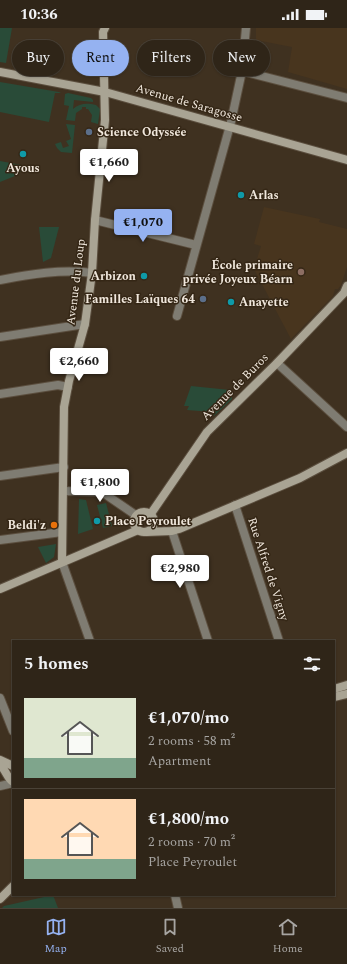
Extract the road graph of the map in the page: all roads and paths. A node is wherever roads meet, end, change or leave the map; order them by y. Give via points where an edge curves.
1 (105, 28) edge
2 (246, 28) edge
3 (245, 40) edge
4 (0, 72) edge
5 (241, 76) edge
6 (261, 76) edge
7 (105, 92) junction
8 (347, 98) edge
9 (230, 127) junction
10 (347, 160) edge
11 (95, 220) junction
12 (196, 245) junction
13 (92, 273) junction
14 (0, 280) edge
15 (347, 286) edge
16 (177, 316) dead end
17 (85, 324) junction
18 (0, 337) edge
19 (277, 363) junction
20 (68, 388) junction
21 (0, 394) edge
22 (347, 427) edge
23 (347, 453) edge
24 (64, 467) junction
25 (0, 476) edge
26 (63, 491) junction
27 (235, 505) junction
28 (137, 516) junction
29 (152, 518) junction
30 (142, 531) junction
31 (62, 532) junction
32 (172, 532) junction
33 (0, 540) edge
34 (62, 562) junction
35 (0, 589) edge
36 (90, 640) edge
37 (208, 640) edge
38 (279, 640) edge
39 (347, 685) edge
40 (335, 689) edge
41 (347, 694) edge
42 (0, 698) edge
43 (335, 698) edge
44 (12, 728) edge
45 (0, 760) edge
46 (0, 765) edge
47 (11, 769) edge
48 (0, 780) edge
49 (12, 782) edge
50 (12, 783) edge
51 (0, 786) edge
52 (12, 887) edge
53 (175, 896) edge
54 (0, 899) edge
55 (178, 908) edge

1 - 7 street, Avenue du Loup
2 - 3 street
4 - 7 street, Avenue de Saragosse
5 - 9 street
6 - 8 street
7 - 9 street, Avenue de Saragosse
7 - 11 street, Avenue du Loup via 106,120
9 - 10 street, Avenue de Saragosse
9 - 12 street
11 - 12 street
11 - 13 street, Avenue du Loup
12 - 16 street
13 - 14 street via 73,271
13 - 17 street, Avenue du Loup
15 - 19 street, Avenue de Buros via 344,293
17 - 18 street
17 - 20 street, Avenue du Loup
19 - 22 street
19 - 29 street, Avenue de Buros via 207,432
20 - 21 street via 58,386
20 - 24 street, Avenue du Loup via 64,407
23 - 27 street via 300,478
24 - 25 street
24 - 26 street, Avenue du Loup
26 - 28 street via 102,492
26 - 31 street, Avenue du Loup
27 - 32 street
27 - 38 street, Rue Alfred de Vigny
28 - 29 street via 145,512
28 - 30 street via 134,522
29 - 30 street via 153,527
29 - 32 street
30 - 32 street
30 - 34 street
31 - 33 street
31 - 34 street, Avenue du Loup
32 - 37 street
34 - 35 street
34 - 36 street
39 - 40 street
41 - 43 street
42 - 44 street
45 - 47 street
46 - 47 street
47 - 48 street
47 - 49 street via 9,779
50 - 51 street
52 - 54 street
53 - 55 street

